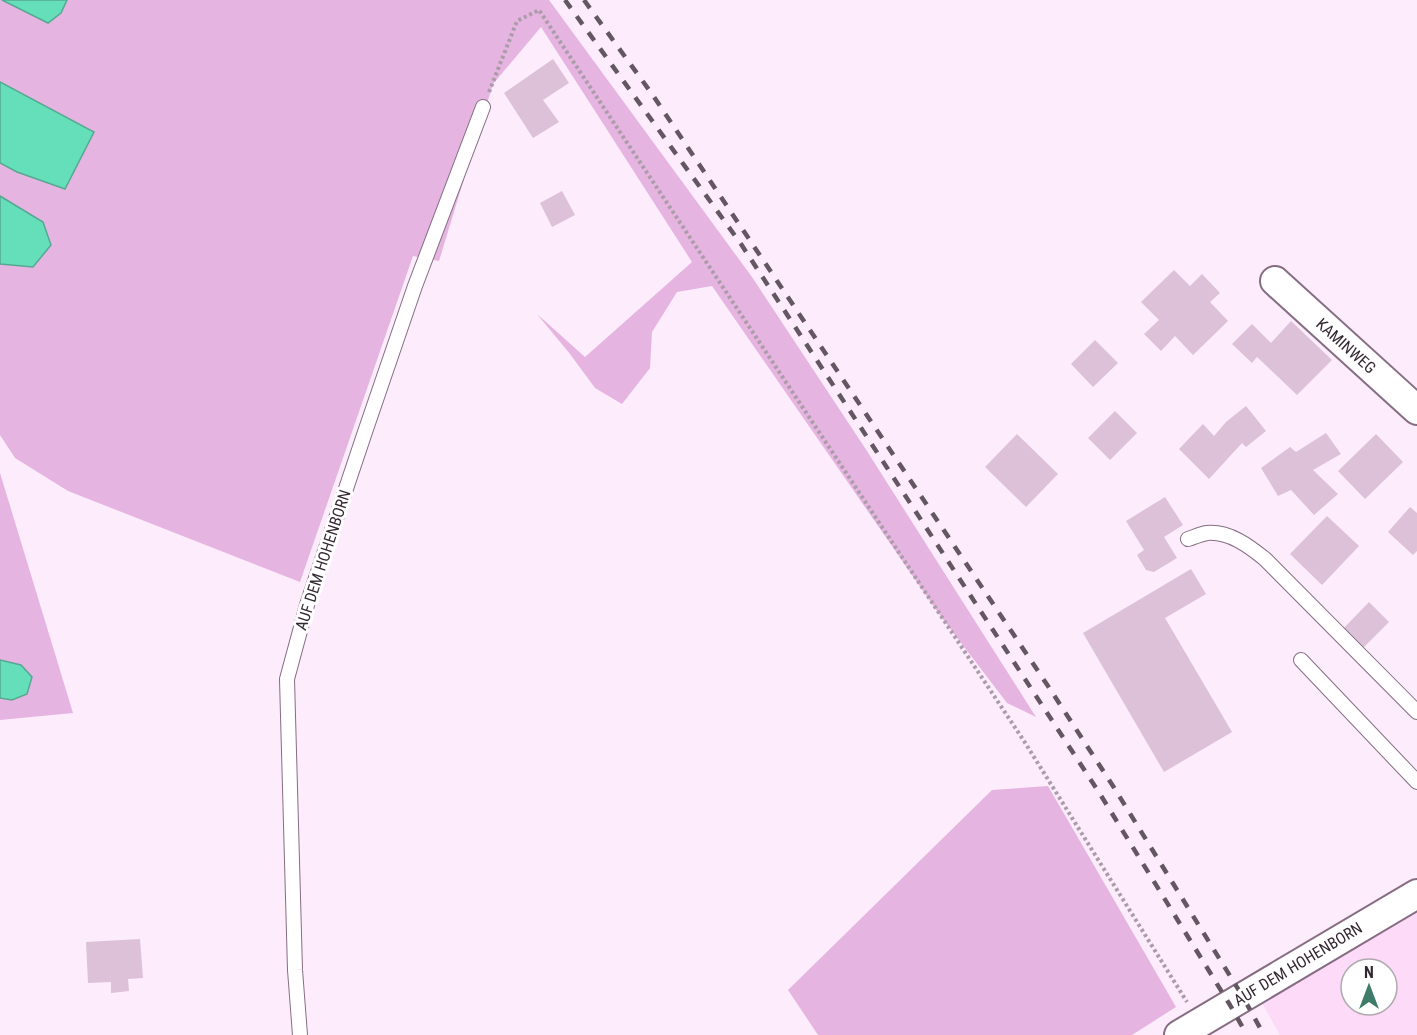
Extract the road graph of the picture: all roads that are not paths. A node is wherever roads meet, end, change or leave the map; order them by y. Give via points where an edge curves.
1 (483, 107) road end
2 (1275, 281) dead end
3 (1417, 410) edge
4 (1188, 539) dead end
5 (1301, 660) dead end
6 (1417, 712) edge
7 (1417, 782) edge
8 (1417, 894) edge
9 (1189, 1029) edge
10 (300, 1035) edge

1 - 10 lane, AUF DEM HOHENBORN via 415,286 307,605 287,679
2 - 3 street, KAMINWEG
4 - 6 lane via 1208,533 1226,535 1246,544
5 - 7 lane
8 - 9 street, AUF DEM HOHENBORN

